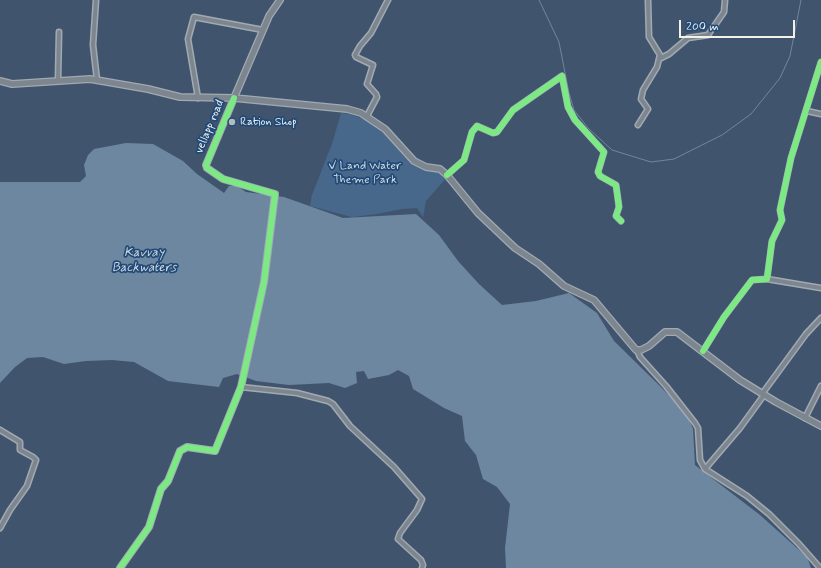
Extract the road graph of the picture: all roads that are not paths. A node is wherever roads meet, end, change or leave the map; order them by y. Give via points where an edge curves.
1 (96, 0) edge
2 (280, 0) edge
3 (388, 0) edge
4 (648, 0) edge
5 (725, 0) edge
6 (263, 30) junction
7 (59, 32) dead end
8 (660, 59) junction
9 (821, 62) edge
10 (58, 80) junction
11 (97, 80) junction
12 (0, 82) edge
13 (198, 98) junction
14 (234, 98) junction
15 (807, 111) junction
16 (821, 114) edge
17 (367, 116) junction
18 (638, 125) dead end
19 (448, 174) junction
20 (621, 221) dead end
21 (767, 279) junction
22 (821, 288) edge
23 (821, 318) edge
24 (637, 350) junction
25 (703, 351) junction
26 (821, 386) edge
27 (240, 387) junction
28 (763, 394) junction
29 (805, 418) junction
30 (821, 426) edge
31 (0, 430) edge
32 (705, 469) junction
33 (0, 528) edge
34 (120, 568) edge
35 (422, 568) edge
36 (820, 568) edge

1 - 11 street via 93,45
2 - 6 main road, vellapp road
3 - 17 street via 371,33 355,55 373,65 367,84 377,97
4 - 8 street via 649,36
5 - 8 street via 724,12 708,36 688,38
6 - 13 street via 194,17 188,39
6 - 14 main road, vellapp road
7 - 10 street
8 - 18 street via 643,90 641,99 648,110
9 - 15 street
10 - 11 main road
10 - 12 main road via 12,84
11 - 13 main road via 180,97
13 - 14 main road
14 - 17 main road via 347,109 362,112
14 - 27 street, vellapp road via 206,168 223,179 275,194 264,282
15 - 16 street
15 - 21 street via 791,158 780,210 782,220 772,241
17 - 19 main road via 385,129 414,161
19 - 20 street via 464,160 472,132 477,126 493,133 497,132 513,110 562,76 568,107 575,120 604,152 598,172 600,176 616,185 619,207 616,216
19 - 24 main road via 478,213 498,233 564,286 594,300
21 - 22 street
21 - 25 street via 752,280 724,317
23 - 28 street via 806,334
24 - 25 main road via 645,348 663,333 670,331 677,332
24 - 32 street via 698,428 700,460
25 - 28 main road
26 - 29 street
27 - 34 street via 215,451 187,447 180,451 168,481 161,489 149,527
27 - 35 street via 297,393 332,404 350,426 394,467 422,499 398,539 421,560
28 - 29 main road
28 - 32 street via 740,428
29 - 30 main road
31 - 33 street via 20,442 20,450 36,460 27,486
32 - 36 street via 768,514 800,544

